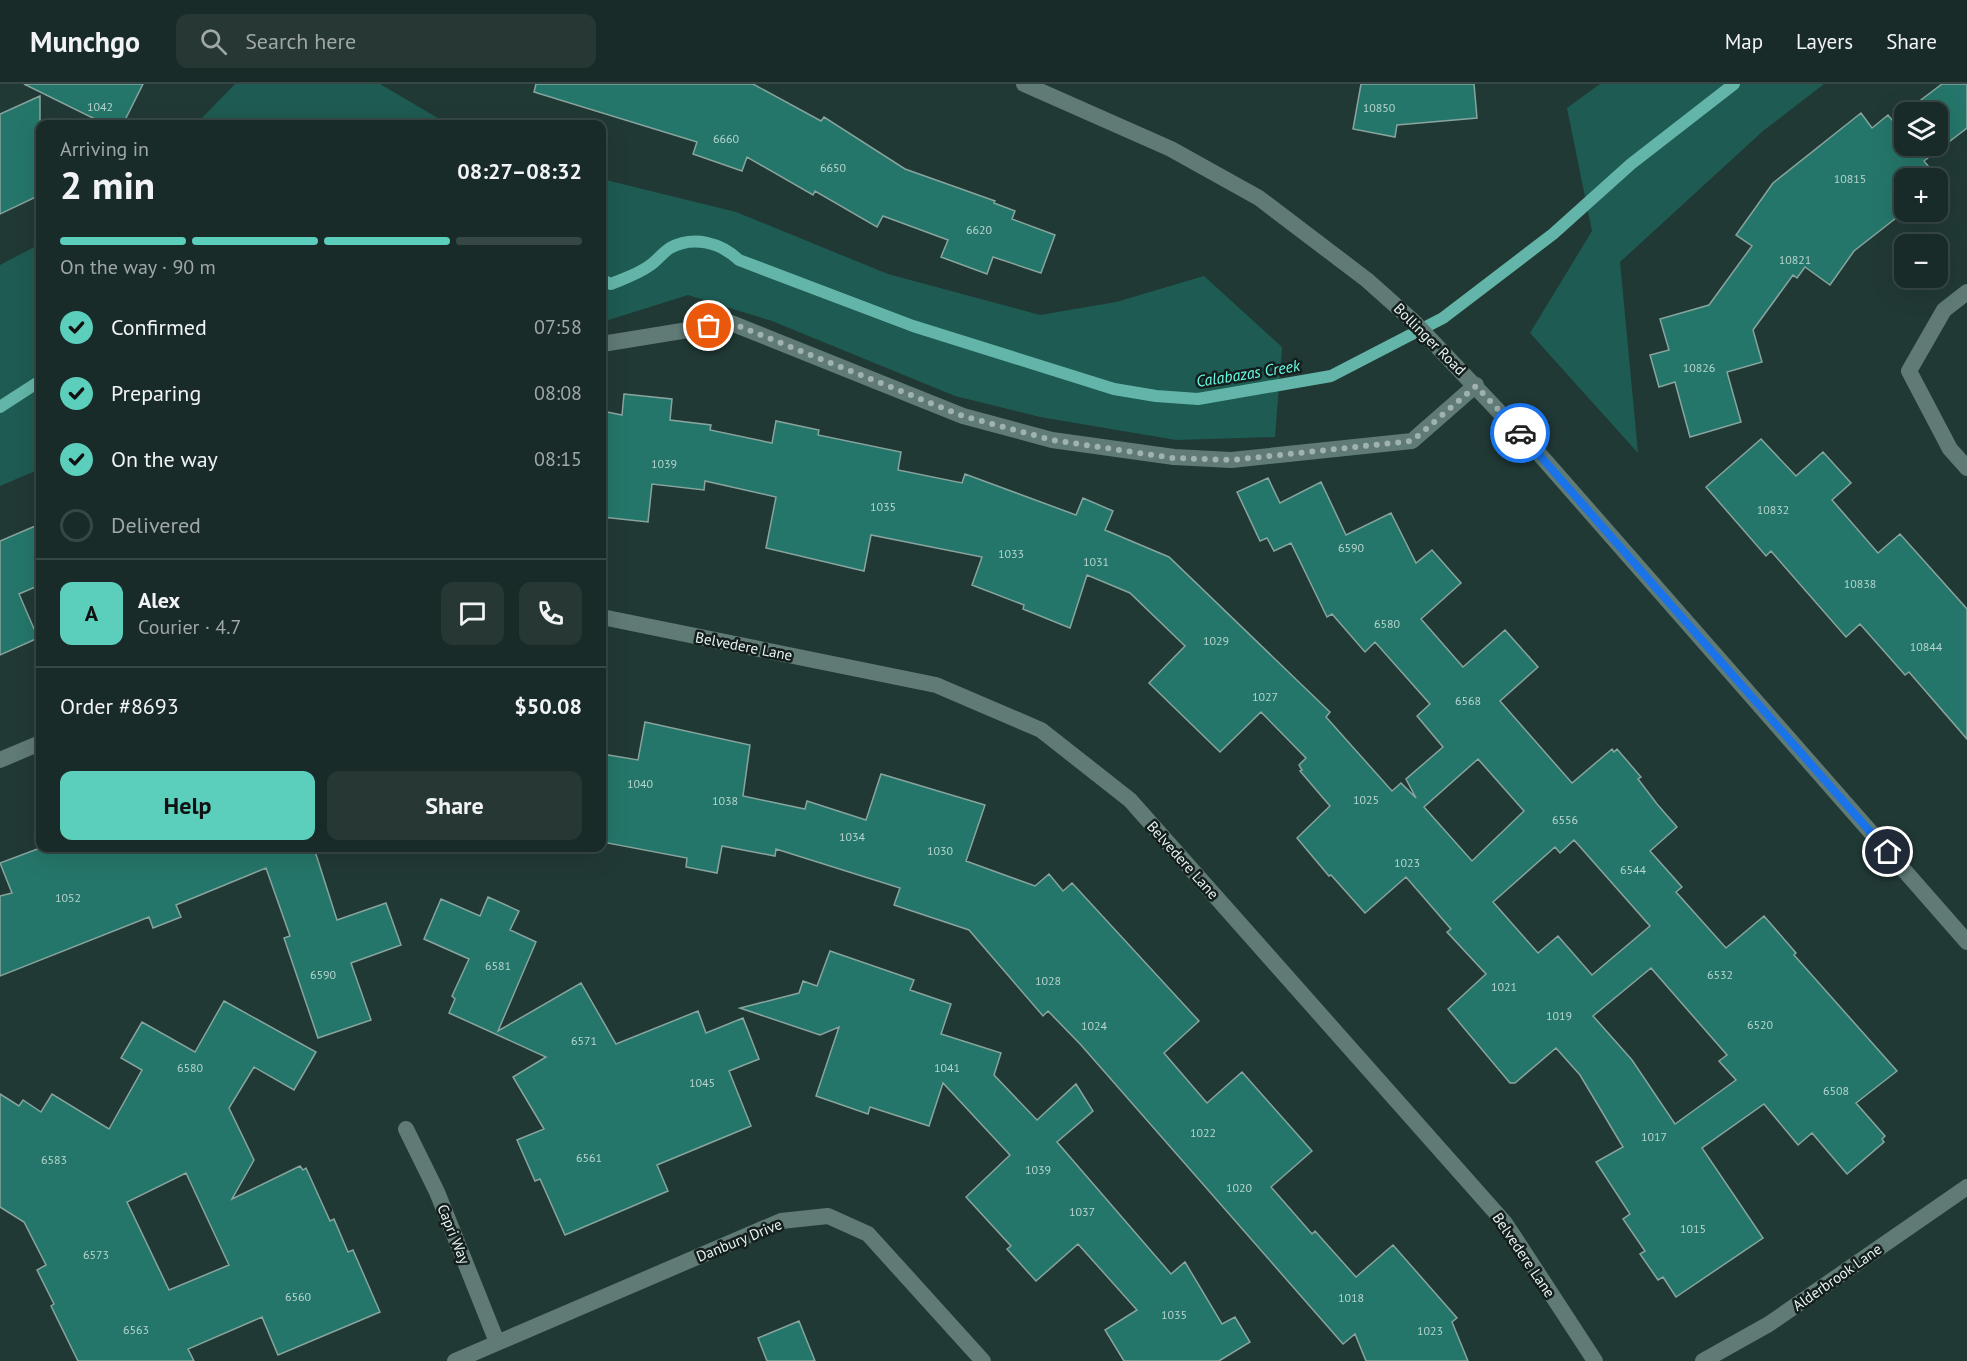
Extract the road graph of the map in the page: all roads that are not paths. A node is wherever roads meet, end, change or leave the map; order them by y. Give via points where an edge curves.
1 (1024, 84) edge
2 (1967, 292) edge
3 (606, 343) edge
4 (1476, 386) junction
5 (1967, 468) edge
6 (606, 618) edge
7 (36, 746) edge
8 (0, 760) edge
9 (1967, 942) edge
10 (406, 1129) dead end
11 (1967, 1187) edge
12 (497, 1342) junction
13 (455, 1361) edge
14 (983, 1361) edge
15 (1595, 1361) edge
16 (1703, 1361) edge

1 - 4 street, Bollinger Road via 1171,149 1259,198 1367,280
2 - 5 street via 1944,310 1909,371 1950,449
3 - 4 street via 731,323 963,416 1052,440 1173,458 1232,460 1412,441
4 - 9 street, Bollinger Road
6 - 15 street, Belvedere Lane via 936,685 1041,730 1130,800 1505,1223
7 - 8 street
10 - 12 street, Capri Way via 437,1192
11 - 16 street, Alderbrook Lane via 1769,1324
12 - 13 street, Danbury Drive
12 - 14 street, Danbury Drive via 781,1221 828,1216 868,1234

